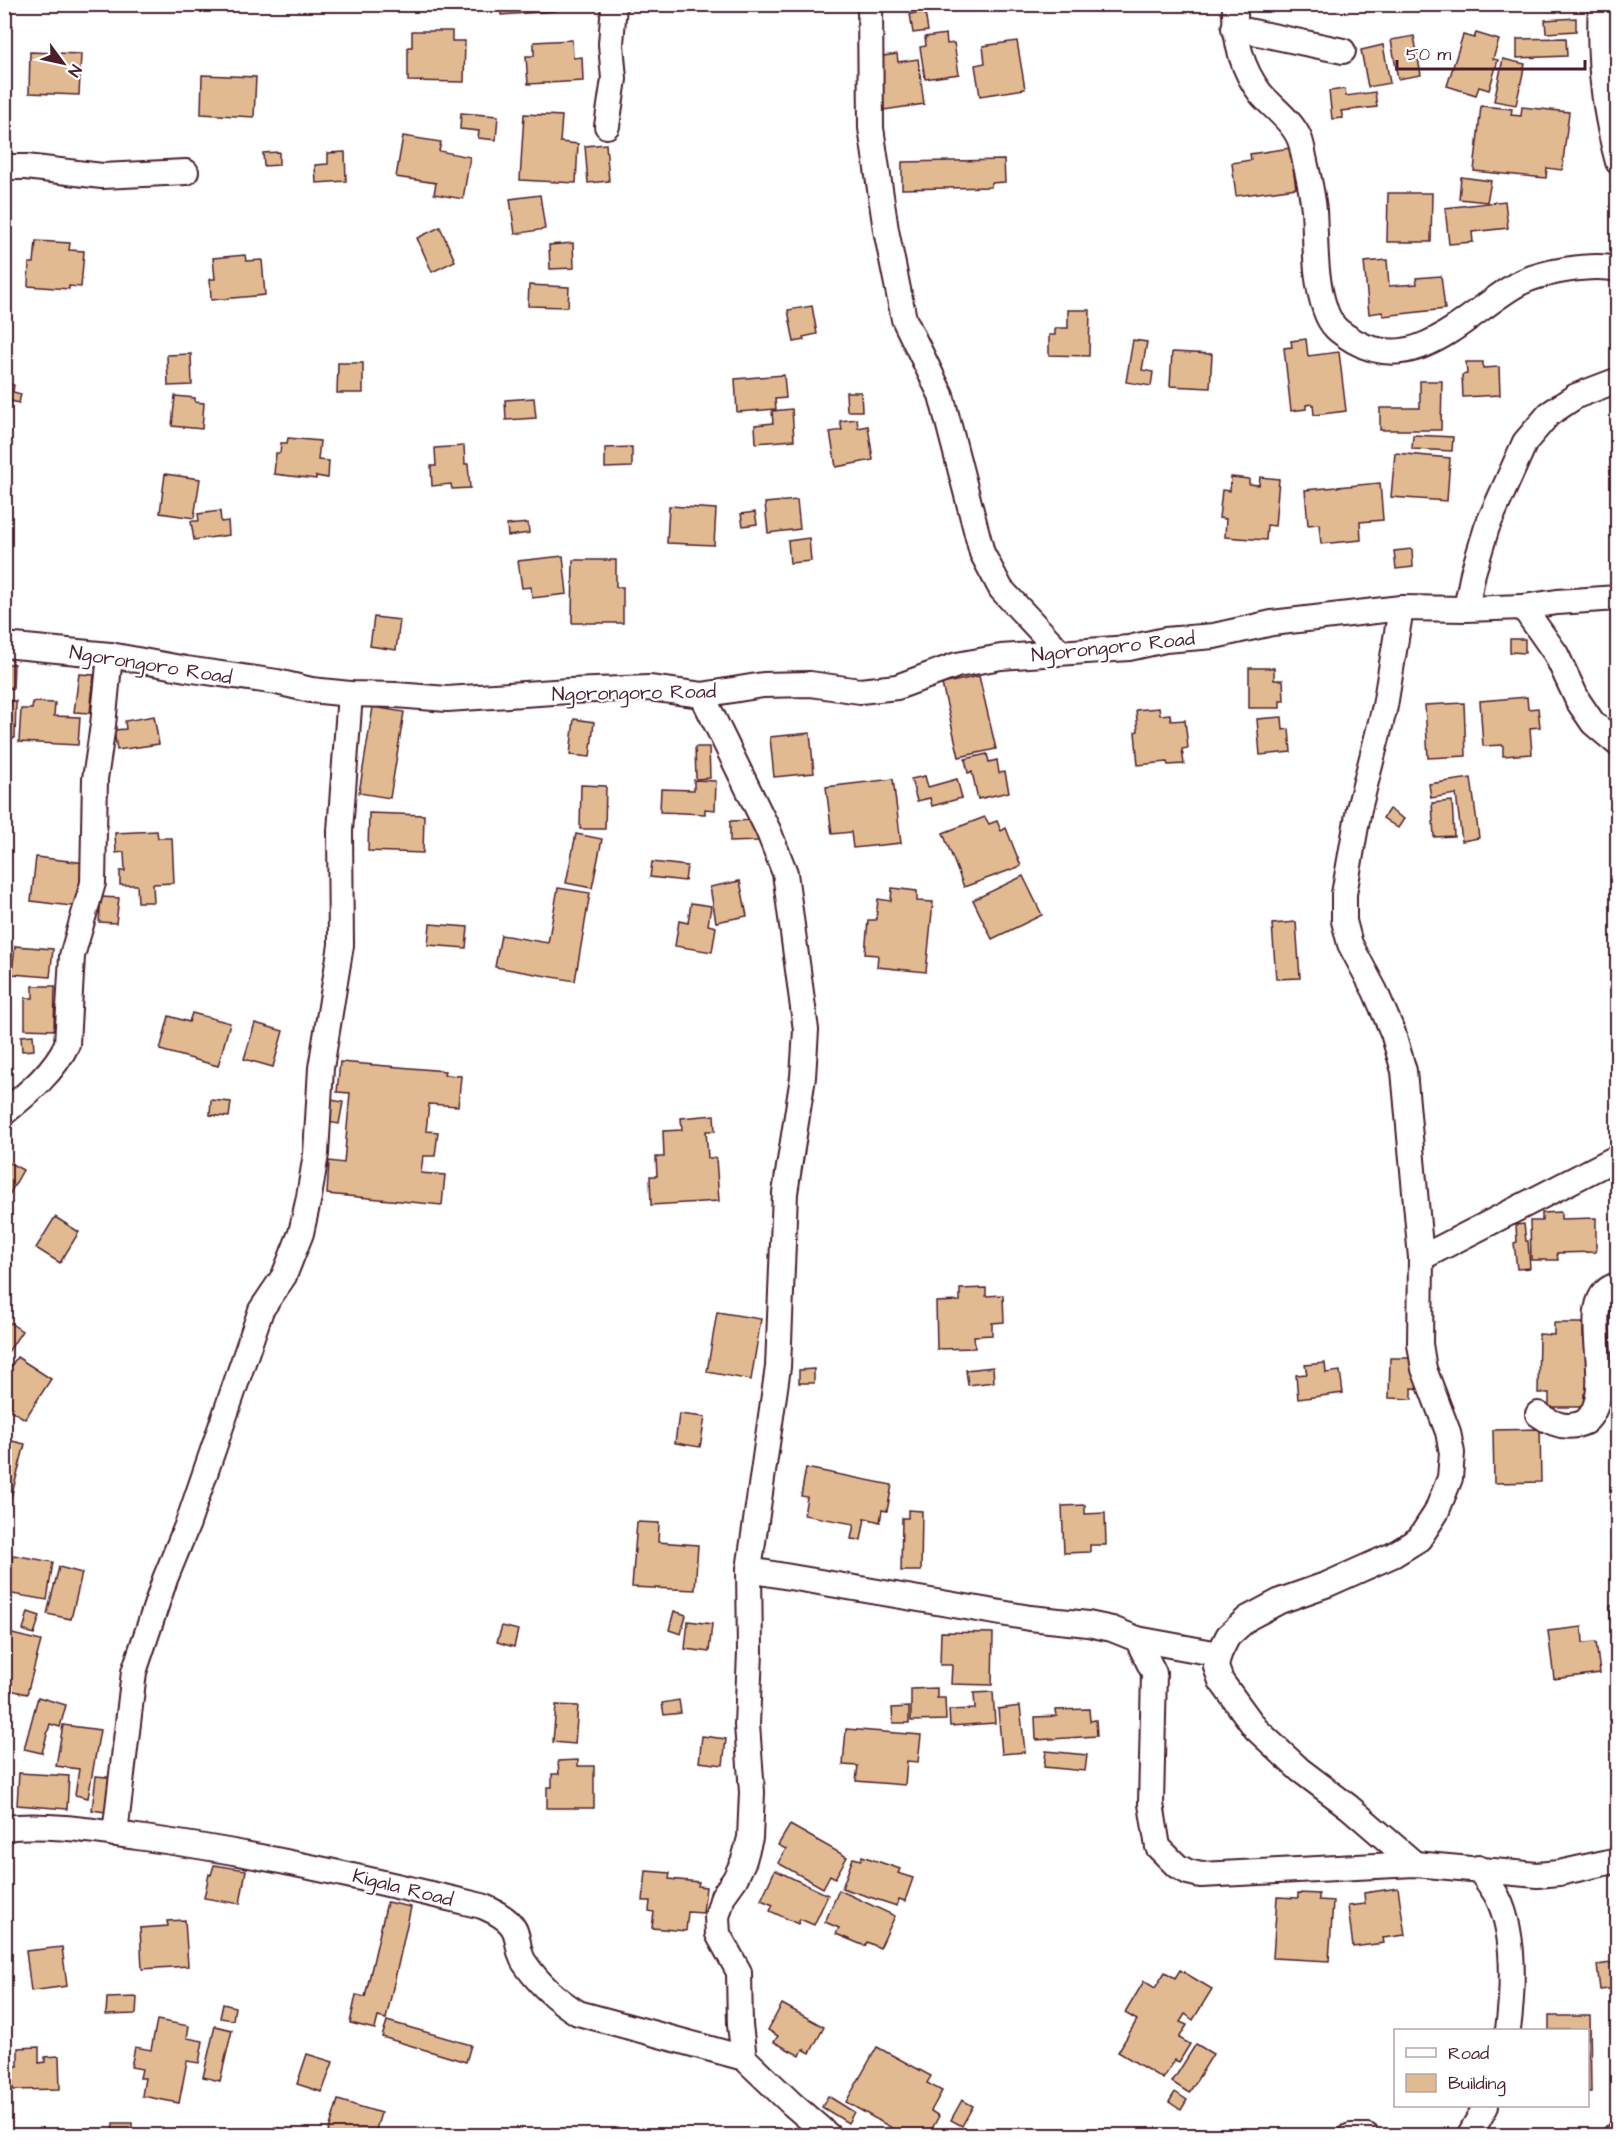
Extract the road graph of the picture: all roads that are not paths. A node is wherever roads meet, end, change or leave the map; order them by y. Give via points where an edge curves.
1 (614, 4) edge
2 (870, 4) edge
3 (1601, 4) edge
4 (1234, 16) edge
5 (1343, 51) dead end
6 (607, 126) dead end
7 (1617, 162) edge
8 (4, 167) edge
9 (186, 172) dead end
10 (1617, 269) edge
11 (1617, 380) edge
12 (1617, 598) edge
13 (1523, 607) junction
14 (1401, 608) junction
15 (1466, 609) junction
16 (4, 645) edge
17 (1060, 652) junction
18 (110, 655) junction
19 (350, 694) junction
20 (702, 695) junction
21 (1617, 744) edge
22 (4, 1113) edge
23 (1617, 1157) edge
24 (1421, 1258) junction
25 (1617, 1285) edge
26 (1538, 1414) dead end
27 (749, 1570) junction
28 (1137, 1639) junction
29 (1219, 1654) junction
30 (4, 1828) edge
31 (115, 1834) junction
32 (1617, 1860) edge
33 (1415, 1864) junction
34 (1478, 1868) junction
35 (1508, 2029) edge
36 (744, 2058) junction
37 (1485, 2107) edge
38 (829, 2136) edge
39 (1350, 2136) edge
40 (1367, 2136) edge
41 (1469, 2136) edge

1 - 6 street via 614,79
2 - 17 street via 872,128 886,230 904,319 941,395 982,553 1001,589
3 - 7 street via 1603,79
4 - 5 street
4 - 10 street via 1242,64 1301,141 1313,207 1316,264 1325,309 1336,331 1362,346 1393,352 1414,348 1445,336 1516,285 1575,269
8 - 9 street via 102,176
11 - 15 street via 1576,396 1549,414 1525,442 1487,527
12 - 13 street, Ngorongoro Road
13 - 15 street, Ngorongoro Road
13 - 21 street via 1556,654 1593,723
14 - 15 street, Ngorongoro Road
14 - 17 street, Ngorongoro Road via 1272,623 1129,648
14 - 24 street via 1385,706 1359,809 1344,894 1344,921 1350,944 1393,1033 1404,1071
16 - 18 street, Ngorongoro Road
17 - 20 street, Ngorongoro Road via 957,665 897,687 860,691 810,684 763,685
18 - 19 street, Ngorongoro Road
18 - 22 street via 94,779 93,883 72,956 67,1044 37,1084
19 - 20 street, Ngorongoro Road via 447,699 649,688
19 - 31 street via 340,831 341,945 321,1068 309,1197 301,1233 284,1276 261,1310 134,1672
20 - 27 street via 785,873 806,1030 803,1077 785,1193 778,1367
23 - 24 street
24 - 29 street via 1420,1344 1424,1369 1452,1453 1450,1478 1436,1513 1419,1539 1393,1555 1248,1618 1228,1636
25 - 26 street via 1602,1295 1613,1384 1605,1408 1577,1426 1563,1426
27 - 28 street via 1030,1618 1088,1624
27 - 36 street via 750,1838 717,1917 718,1934 739,1972
28 - 29 street
28 - 33 street via 1154,1673 1151,1804 1158,1847 1177,1866 1201,1875
29 - 33 street via 1216,1667 1221,1681 1256,1729
30 - 31 street, Kigala Road
31 - 36 street, Kigala Road via 334,1871 482,1906 514,1929 522,1959 534,1976 578,2013
32 - 34 street via 1537,1875
33 - 34 street
34 - 35 street via 1497,1897 1507,1927 1512,1959
36 - 38 street
37 - 41 street
39 - 40 street

